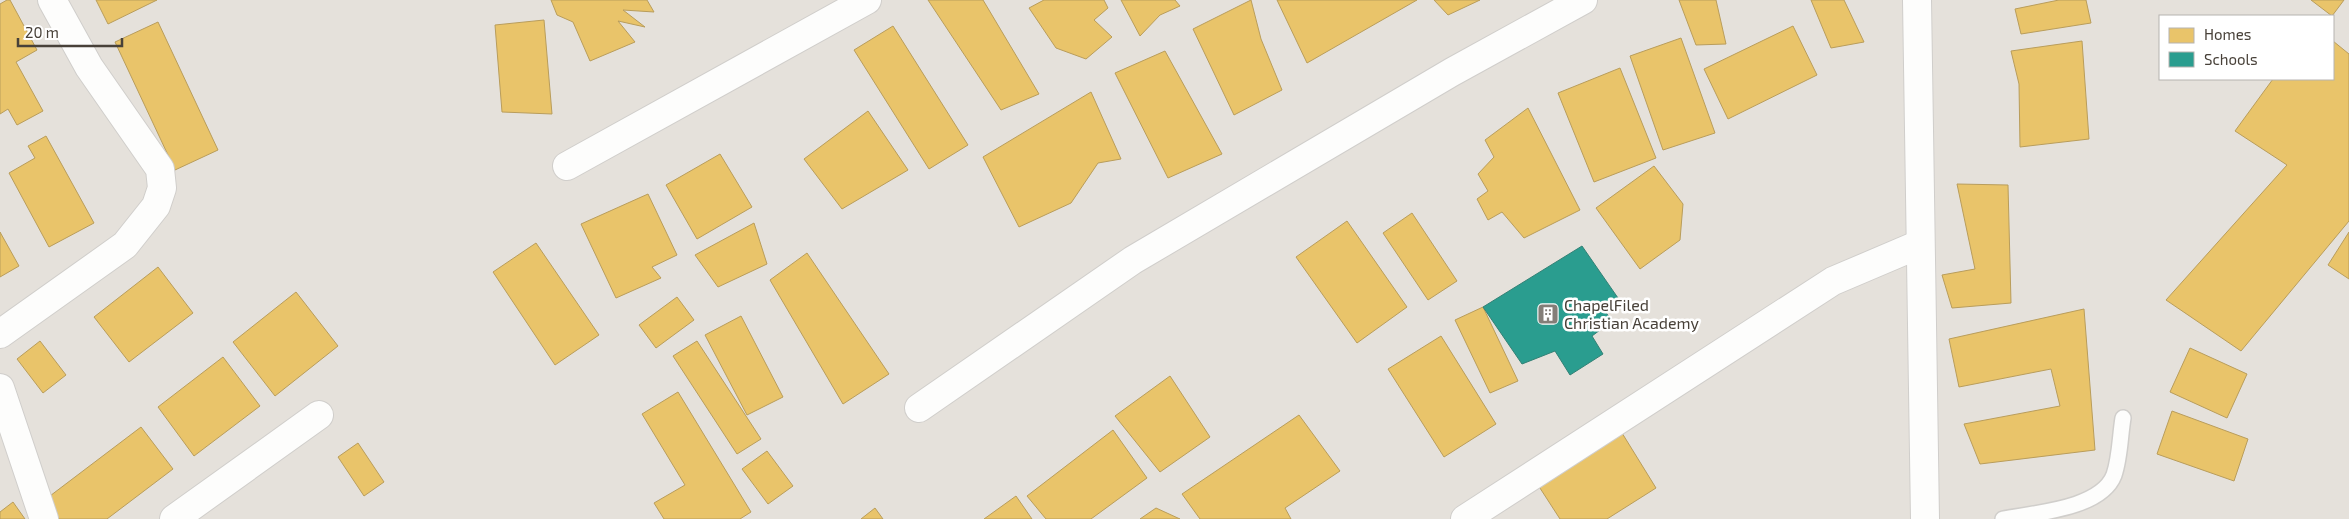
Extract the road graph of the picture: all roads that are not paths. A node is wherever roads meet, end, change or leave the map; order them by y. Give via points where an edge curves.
1 (52, 0) edge
2 (867, 0) edge
3 (1583, 0) edge
4 (1917, 0) edge
5 (568, 166) dead end
6 (1920, 244) junction
7 (0, 334) edge
8 (0, 388) edge
9 (919, 408) dead end
10 (319, 415) dead end
11 (2123, 418) dead end
12 (44, 519) edge
13 (174, 519) edge
14 (1466, 519) edge
15 (1925, 519) edge
16 (2003, 519) edge

1 - 7 street via 89,67 160,169 162,188 156,206 125,245
2 - 5 street
3 - 9 street via 1452,72 1133,260
4 - 6 street
6 - 14 street via 1833,281
6 - 15 street
8 - 12 street
10 - 13 street
11 - 16 lane via 2114,476 2103,491 2081,503

